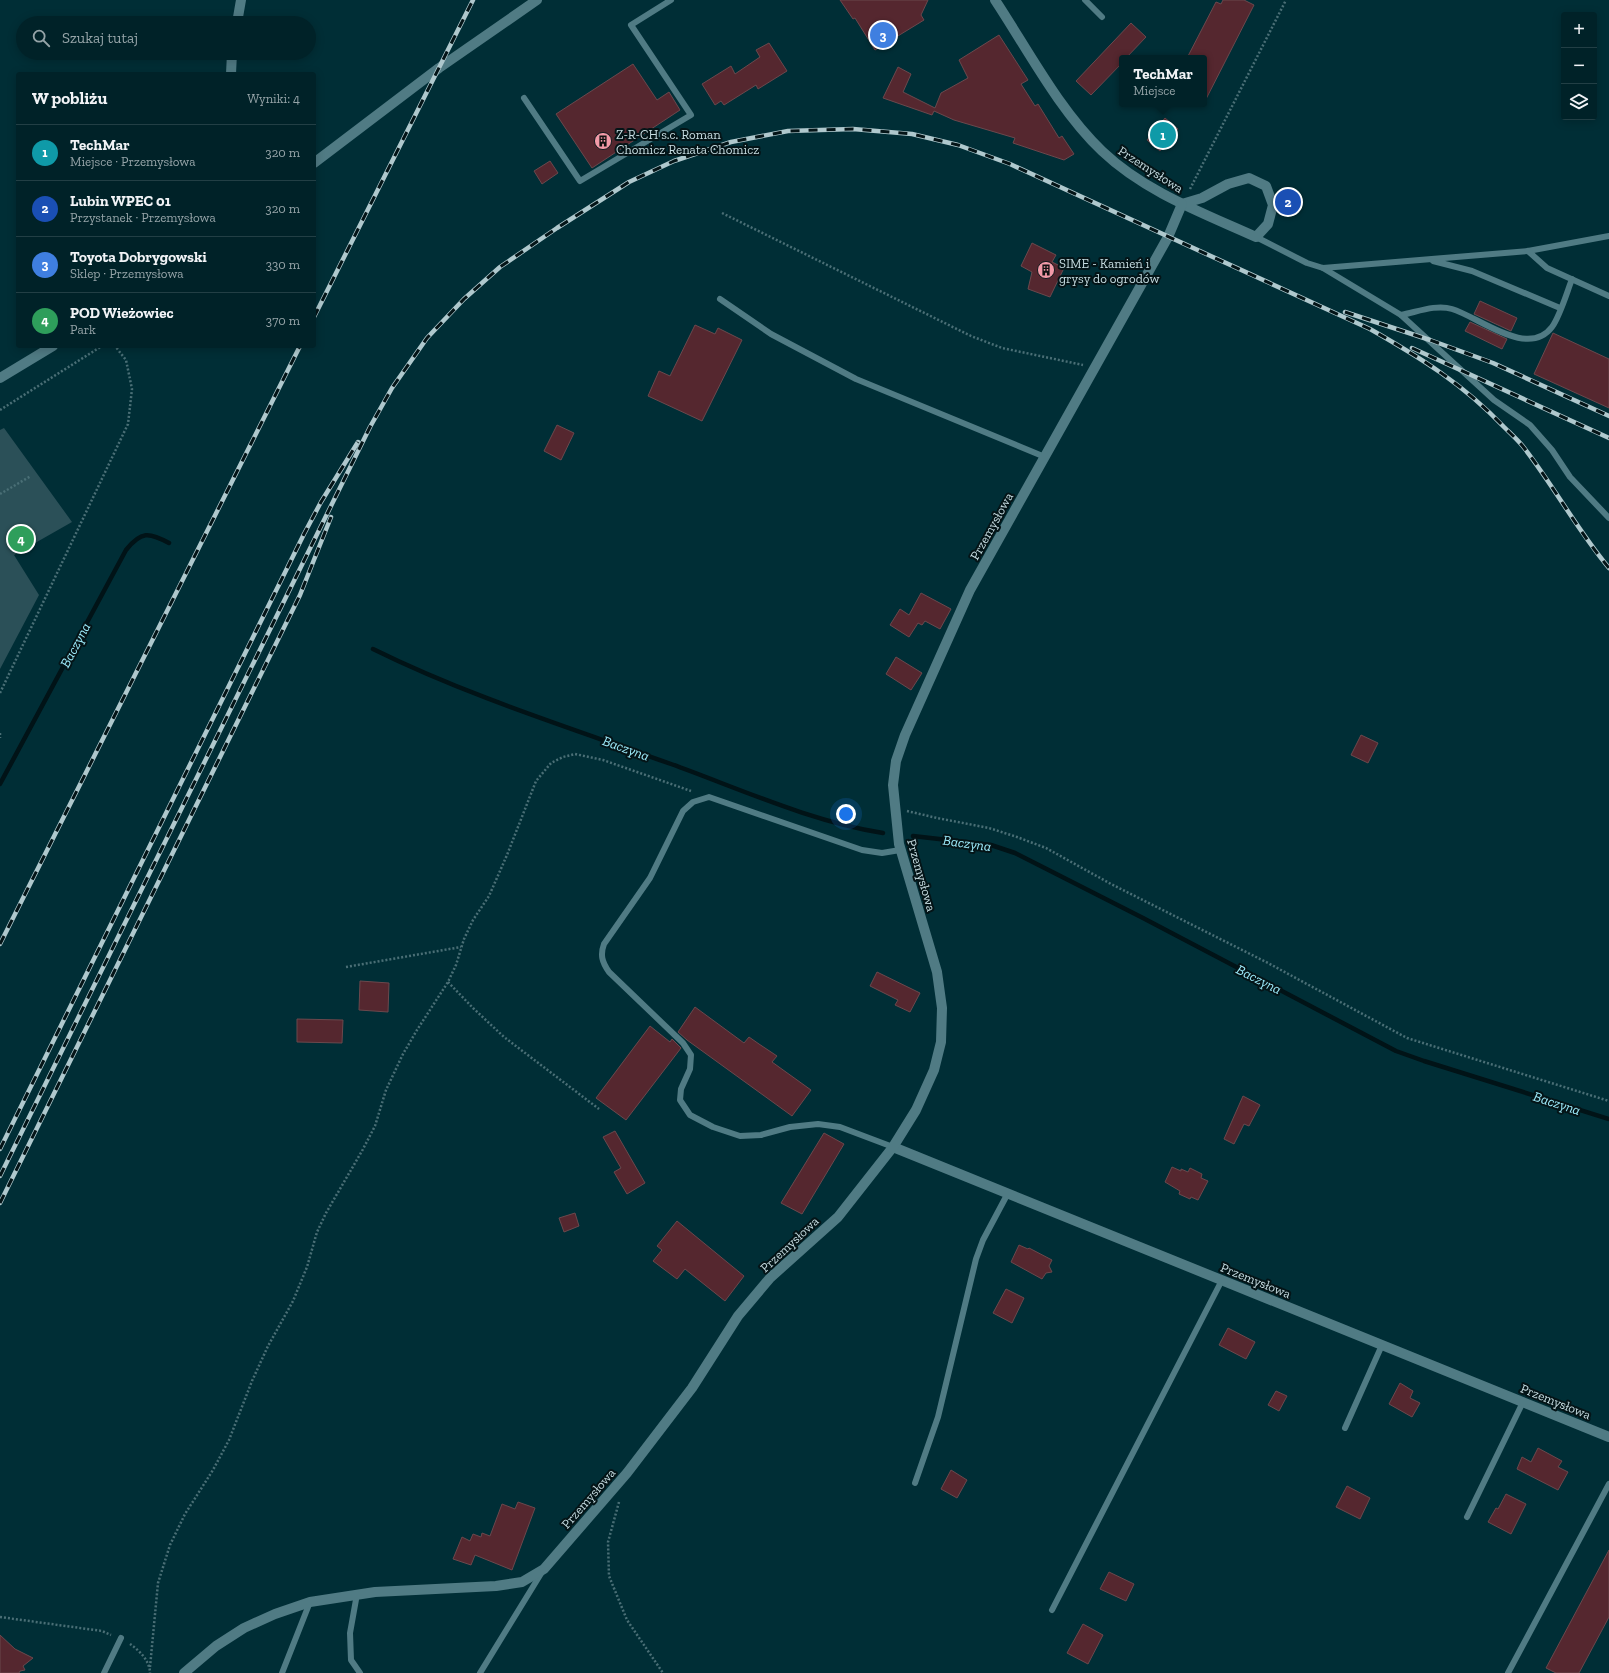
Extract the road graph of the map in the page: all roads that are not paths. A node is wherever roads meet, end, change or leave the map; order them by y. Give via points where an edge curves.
1 (241, 0) edge
2 (537, 0) edge
3 (671, 0) edge
4 (995, 0) edge
5 (1085, 0) edge
6 (238, 16) edge
7 (1102, 17) dead end
8 (232, 60) edge
9 (231, 72) edge
10 (524, 98) dead end
11 (316, 161) edge
12 (1182, 204) junction
13 (1609, 236) edge
14 (1256, 237) junction
15 (1528, 251) junction
16 (1428, 259) junction
17 (1323, 268) junction
18 (1572, 279) junction
19 (1609, 296) edge
20 (720, 299) dead end
21 (1560, 308) junction
22 (1402, 315) junction
23 (50, 348) edge
24 (0, 378) edge
25 (1045, 457) junction
26 (1609, 518) edge
27 (900, 850) junction
28 (893, 1147) junction
29 (1008, 1193) junction
30 (1222, 1280) junction
31 (1382, 1345) junction
32 (1523, 1402) junction
33 (1345, 1428) dead end
34 (1609, 1436) edge
35 (915, 1483) dead end
36 (1609, 1484) edge
37 (1467, 1517) dead end
38 (544, 1569) junction
39 (358, 1594) junction
40 (310, 1602) junction
41 (1052, 1610) dead end
42 (121, 1638) road end
43 (104, 1673) edge
44 (184, 1673) edge
45 (282, 1673) edge
46 (360, 1673) edge
47 (480, 1673) edge
48 (1508, 1673) edge

1 - 6 street
2 - 11 street via 439,68
3 - 10 lane via 631,25 691,115 580,181
4 - 12 street, Przemysłowa via 1063,106 1083,132 1124,169
5 - 7 lane
8 - 9 street
12 - 14 street
12 - 14 street via 1202,198 1228,184 1250,178 1266,186 1274,205 1268,224
12 - 25 street, Przemysłowa via 1168,237
13 - 15 lane
14 - 17 lane via 1307,263
15 - 16 lane
15 - 18 lane via 1546,268
16 - 17 lane
16 - 21 lane via 1472,271
17 - 22 lane
18 - 19 lane
18 - 21 lane
20 - 25 lane via 771,334 856,379
21 - 22 lane via 1552,327 1531,339 1517,339 1452,309 1439,307
22 - 26 lane via 1494,400 1530,425 1552,450 1570,477
23 - 24 street
25 - 27 street, Przemysłowa via 970,590 905,735 896,761 893,785
27 - 28 street, Przemysłowa via 937,972 942,1008 941,1042 934,1070 916,1110
27 - 28 lane via 882,853 862,850 709,797 693,802 683,811 650,878 604,944 601,953 603,963 609,972 683,1043 691,1055 690,1069 681,1089 680,1100 690,1115 712,1127 740,1136 761,1135 790,1127 818,1124 840,1127
28 - 29 street, Przemysłowa
28 - 38 street, Przemysłowa via 838,1217 770,1278 738,1316 692,1388 632,1467
29 - 30 street, Przemysłowa
29 - 35 lane via 976,1259 938,1417
30 - 31 street, Przemysłowa
30 - 41 lane
31 - 32 street, Przemysłowa
31 - 33 lane
32 - 34 street, Przemysłowa
32 - 37 lane
36 - 48 lane
38 - 39 street, Przemysłowa via 522,1582 496,1586
38 - 47 lane
39 - 40 street, Przemysłowa
39 - 46 lane via 350,1633 351,1660
40 - 44 street, Przemysłowa via 244,1628 216,1646
40 - 45 lane
42 - 43 lane

